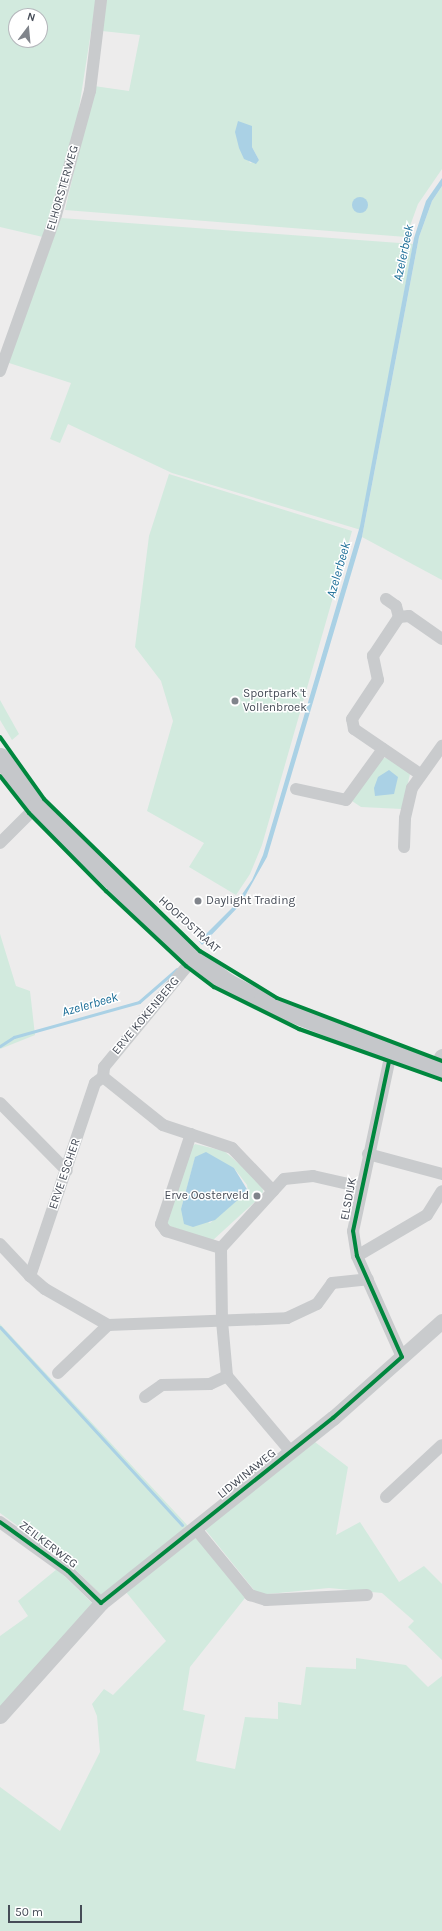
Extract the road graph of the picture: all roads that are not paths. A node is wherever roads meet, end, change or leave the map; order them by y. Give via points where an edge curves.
1 (101, 0) edge
2 (0, 371) edge
3 (386, 599) dead end
4 (399, 617) junction
5 (442, 639) edge
6 (442, 746) edge
7 (383, 749) junction
8 (0, 757) edge
9 (420, 774) junction
10 (296, 789) dead end
11 (36, 806) junction
12 (0, 843) edge
13 (404, 847) dead end
14 (194, 958) junction
15 (389, 1062) dead end
16 (440, 1066) edge
17 (103, 1077) junction
18 (0, 1103) edge
19 (191, 1134) junction
20 (368, 1154) junction
21 (66, 1172) junction
22 (442, 1174) edge
23 (361, 1187) junction
24 (273, 1191) junction
25 (442, 1191) edge
26 (439, 1209) edge
27 (0, 1244) edge
28 (221, 1248) junction
29 (357, 1256) junction
30 (30, 1276) junction
31 (368, 1279) junction
32 (222, 1321) junction
33 (442, 1321) edge
34 (108, 1325) junction
35 (402, 1356) junction
36 (58, 1373) dead end
37 (227, 1376) junction
38 (145, 1397) dead end
39 (442, 1445) edge
40 (291, 1452) junction
41 (386, 1497) dead end
42 (0, 1522) edge
43 (195, 1528) junction
44 (367, 1595) dead end
45 (101, 1603) junction
46 (0, 1716) edge

1 - 2 street, ELHORSTERWEG via 90,91 80,128 56,215
3 - 4 street via 396,606
4 - 5 street via 409,616
4 - 7 street via 373,656 378,680 352,718 354,729
6 - 9 street
7 - 9 street
7 - 10 street via 346,800
8 - 11 main road, HOOFDSTRAAT
9 - 13 street via 408,802
11 - 12 street
11 - 14 main road, HOOFDSTRAAT
14 - 16 main road, HOOFDSTRAAT via 262,1001
14 - 17 street, ERVE KOKENBERG via 104,1067
15 - 20 street, ELSDIJK
17 - 19 street via 163,1125
17 - 21 street, ERVE ESCHER via 95,1083
18 - 21 street
19 - 24 street via 232,1148
19 - 28 street via 161,1224 166,1231
20 - 22 street
20 - 23 street, ELSDIJK
21 - 30 street, ERVE ESCHER
23 - 24 street via 314,1176 298,1176 284,1178
23 - 29 street, ELSDIJK via 353,1231
24 - 28 street
25 - 26 street
26 - 29 street
27 - 30 street
28 - 32 street
29 - 31 street, ELSDIJK
30 - 34 street
31 - 32 street via 332,1283 317,1304 295,1316
31 - 35 street, ELSDIJK
32 - 34 street
32 - 37 street
33 - 35 street, LIDWINAWEG
34 - 36 street
35 - 40 street, LIDWINAWEG
37 - 38 street via 210,1384 162,1385
37 - 40 street
39 - 41 street
40 - 43 street, LIDWINAWEG
42 - 45 street, ZEILKERWEG via 68,1571
43 - 44 street via 250,1595 266,1600
43 - 45 street, LIDWINAWEG
45 - 46 street, LIDWINAWEG

